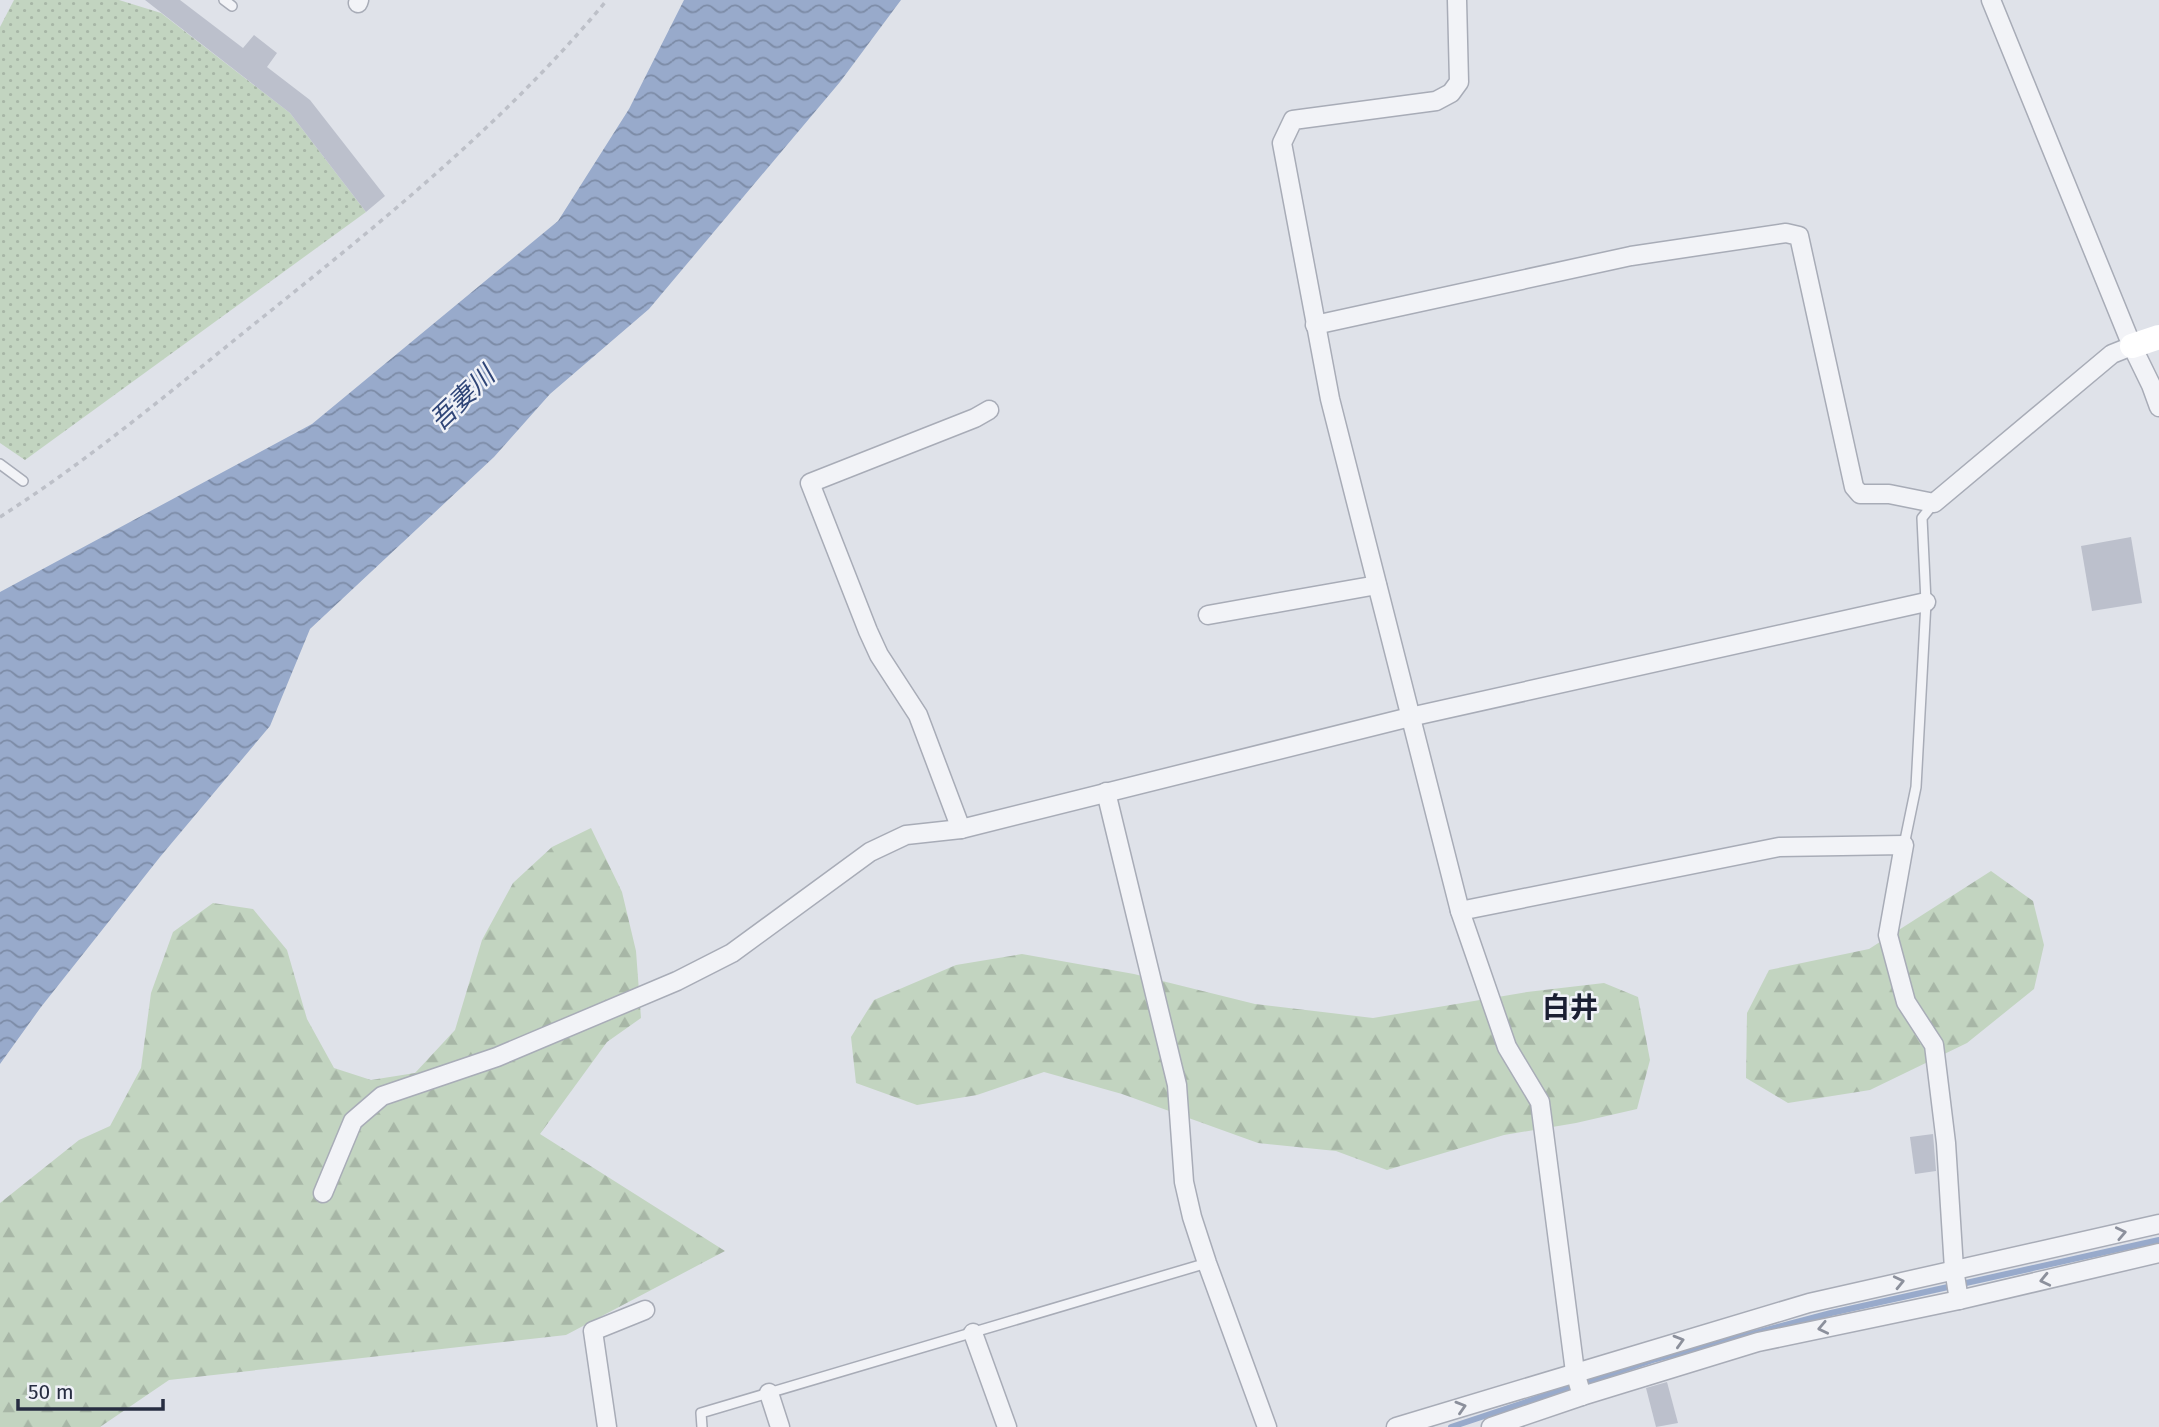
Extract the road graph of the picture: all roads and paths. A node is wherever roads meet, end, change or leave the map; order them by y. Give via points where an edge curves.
1 (607, 0) edge
2 (1457, 0) edge
3 (1991, 0) edge
4 (1315, 325) junction
5 (2159, 337) edge
6 (2132, 346) junction
7 (2159, 407) edge
8 (989, 410) dead end
9 (0, 464) edge
10 (23, 481) dead end
11 (1934, 503) junction
12 (0, 517) edge
13 (1377, 585) junction
14 (1926, 602) junction
15 (1208, 615) dead end
16 (1410, 717) junction
17 (1106, 792) junction
18 (961, 829) junction
19 (1903, 845) junction
20 (1460, 911) junction
21 (323, 1193) dead end
22 (2159, 1224) edge
23 (2159, 1253) edge
24 (1207, 1263) junction
25 (1956, 1284) junction
26 (645, 1310) dead end
27 (974, 1333) junction
28 (1578, 1385) junction
29 (769, 1393) junction
30 (607, 1427) edge
31 (702, 1427) edge
32 (780, 1427) edge
33 (1007, 1427) edge
34 (1268, 1427) edge
35 (1396, 1427) edge
36 (1491, 1427) edge

1 - 12 path via 480,135 362,238 111,439
2 - 4 street via 1460,82 1451,93 1436,101 1293,120 1282,143
3 - 6 street
4 - 11 street via 1631,256 1786,233 1799,236 1854,486 1860,494 1889,494
4 - 13 street
5 - 6 street
6 - 7 street
6 - 11 street via 2112,354
8 - 18 street via 810,482 868,631 918,715
9 - 10 lane
11 - 14 lane via 1922,519
13 - 15 street
13 - 16 street
14 - 16 street
14 - 19 lane via 1916,787
16 - 17 street
16 - 20 street
17 - 18 street
17 - 24 street via 1177,1085 1184,1182
18 - 21 street via 905,835 870,852 732,953 677,981 497,1057 382,1096 353,1121
19 - 20 street via 1779,847
19 - 25 street via 1888,935 1906,1002 1934,1045
20 - 28 street via 1507,1047 1540,1102
25 -> 22 street
23 -> 25 street
24 - 27 lane
24 - 34 street
25 -> 28 street via 1758,1342
28 -> 25 street via 1809,1303
26 - 30 street via 593,1331
27 - 29 lane
27 - 33 street
35 -> 28 street
28 - 36 street
29 - 31 lane via 701,1413
29 - 32 street

